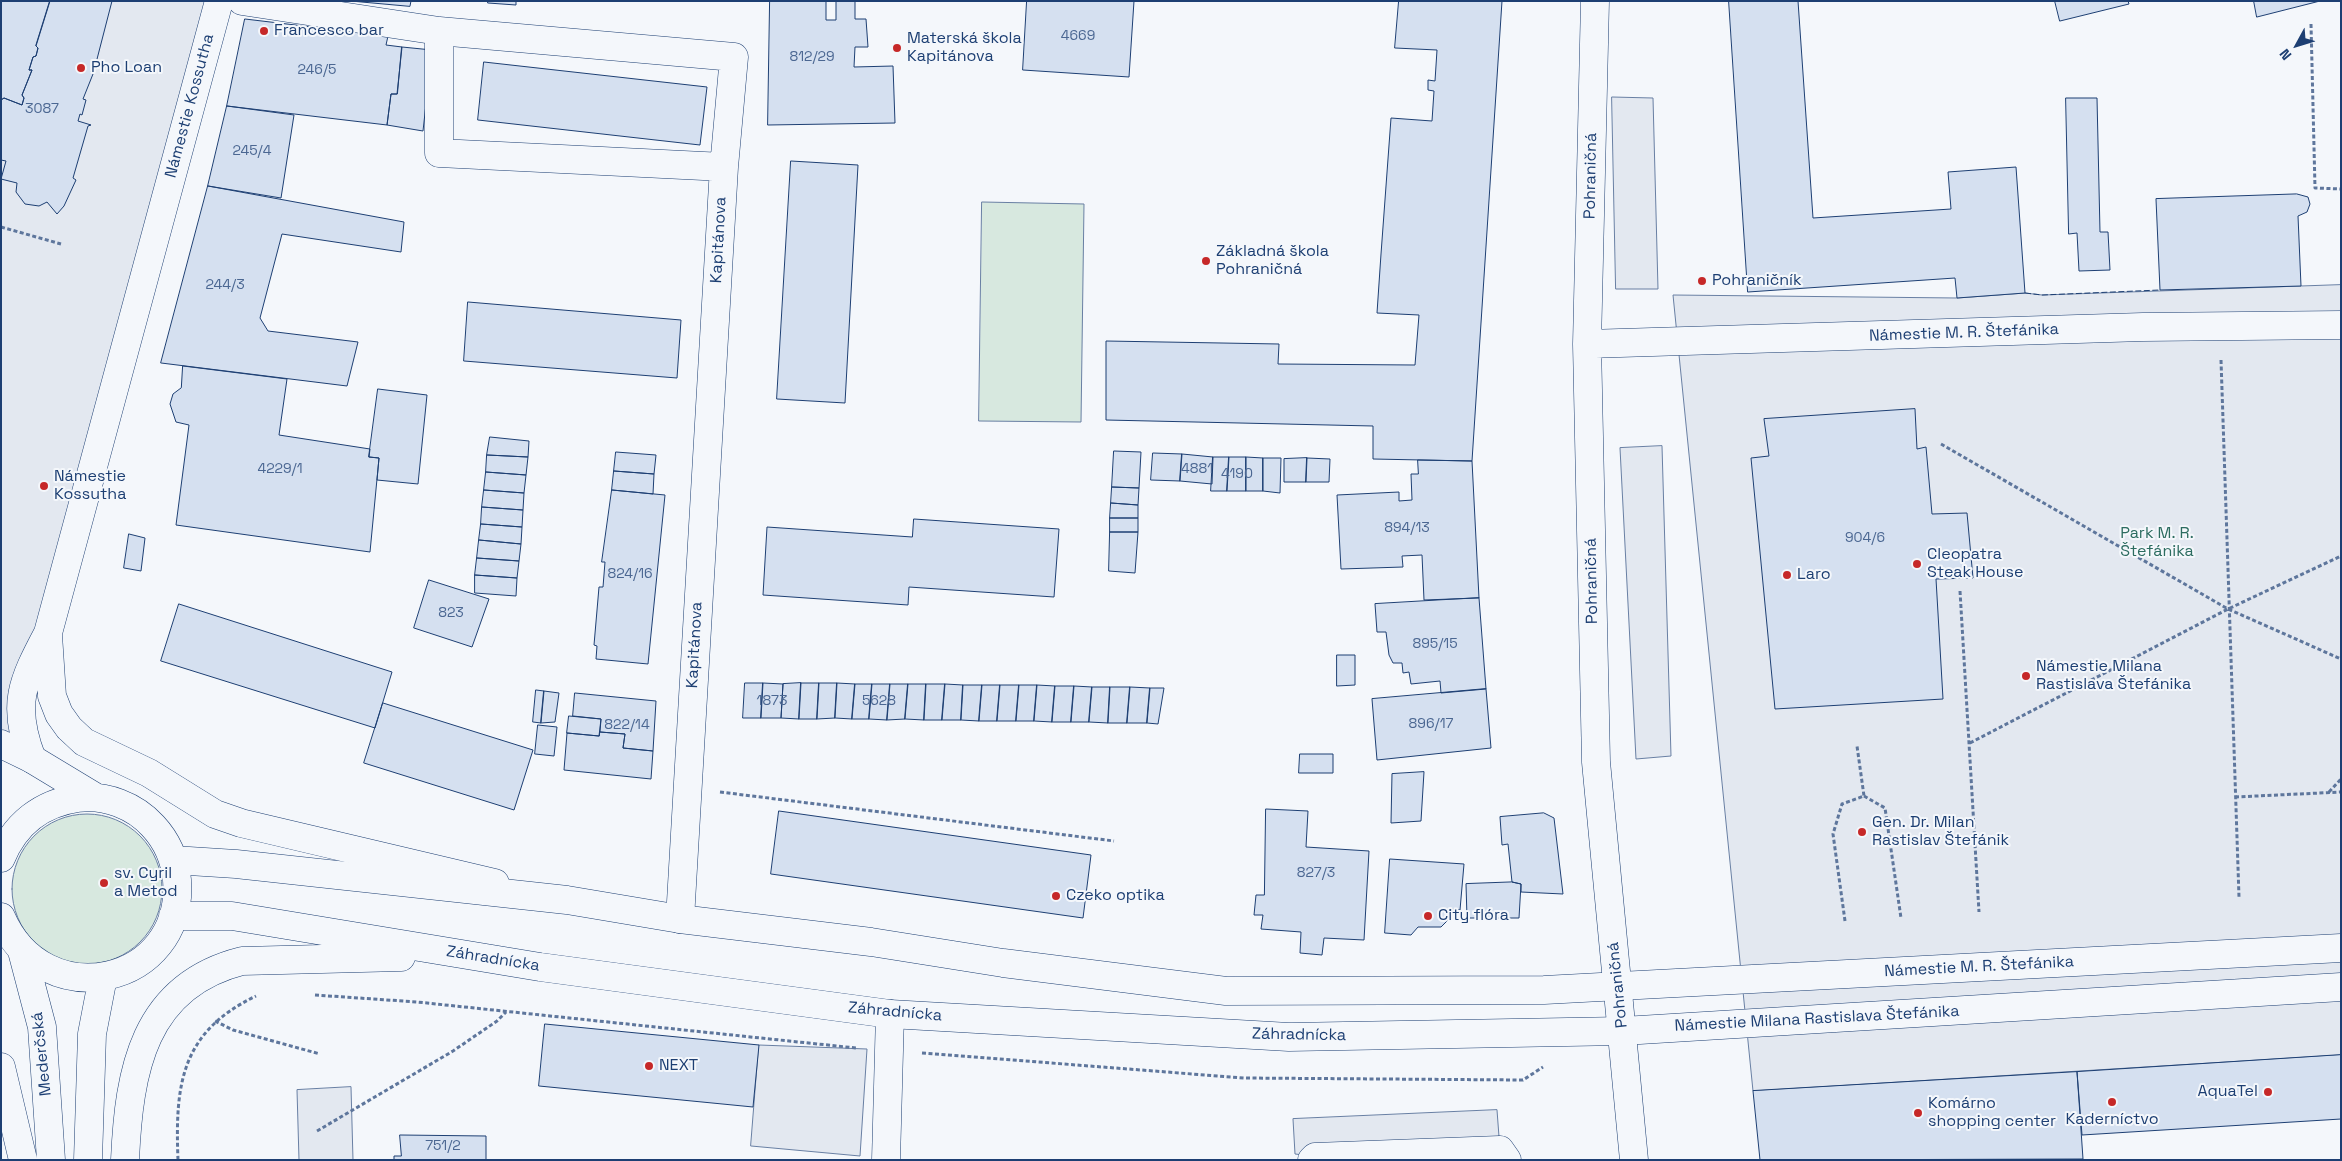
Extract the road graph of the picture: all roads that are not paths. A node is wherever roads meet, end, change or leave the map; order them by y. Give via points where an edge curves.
1 (219, 1) edge
2 (242, 1) edge
3 (1595, 1) edge
4 (439, 31) junction
5 (724, 167) junction
6 (2341, 325) edge
7 (1587, 344) junction
8 (48, 633) junction
9 (1, 744) edge
10 (32, 759) junction
11 (95, 797) junction
12 (1, 858) edge
13 (173, 860) junction
14 (567, 900) junction
15 (1, 916) edge
16 (173, 916) junction
17 (680, 919) junction
18 (2341, 948) edge
19 (22, 951) junction
20 (540, 968) junction
21 (103, 977) junction
22 (2341, 987) edge
23 (1617, 988) junction
24 (890, 1014) junction
25 (1623, 1031) junction
26 (1, 1067) edge
27 (23, 1160) edge
28 (51, 1160) edge
29 (88, 1160) edge
30 (125, 1160) edge
31 (886, 1160) edge
32 (1312, 1160) edge
33 (1507, 1160) edge
34 (1634, 1160) edge

1 - 8 main road, Námestie Kossutha
2 - 4 main road, Kapitánova
3 - 7 main road, Pohraničná
4 - 5 main road, Kapitánova via 734,57
4 - 5 main road via 439,153
5 - 17 main road, Kapitánova
6 - 7 main road, Námestie M. R. Štefánika via 2143,327
7 - 23 main road, Pohraničná via 1596,762
8 - 10 main road, Námestie Kossutha via 27,671 22,696 24,738
8 - 14 main road via 52,696 69,728 84,742 149,773 215,814 241,824
9 - 10 main road
10 - 11 main road
11 - 12 main road via 58,801 36,812 18,829
11 - 13 main road via 118,802 144,817 163,839
13 - 14 main road
13 - 16 main road via 178,888
14 - 17 main road
15 - 19 main road
16 - 20 main road, Záhradnícka via 232,916
16 - 21 main road via 163,937 147,956 126,970
17 - 23 main road via 1226,991
18 - 23 main road, Námestie M. R. Štefánika
19 - 21 main road via 39,965 60,974 81,978
19 - 28 main road, Mederčská via 42,1028
20 - 24 main road, Záhradnícka
20 - 30 main road via 398,956 242,961 219,967 183,989 156,1018 140,1053 127,1123
21 - 29 main road via 92,1034
22 - 25 main road, Námestie Milana Rastislava Štefánika
23 - 25 main road, Pohraničná
24 - 25 main road, Záhradnícka via 1289,1037
24 - 31 main road
25 - 34 main road, Pohraničná
26 - 27 main road
32 - 33 main road via 1315,1157 1500,1150

